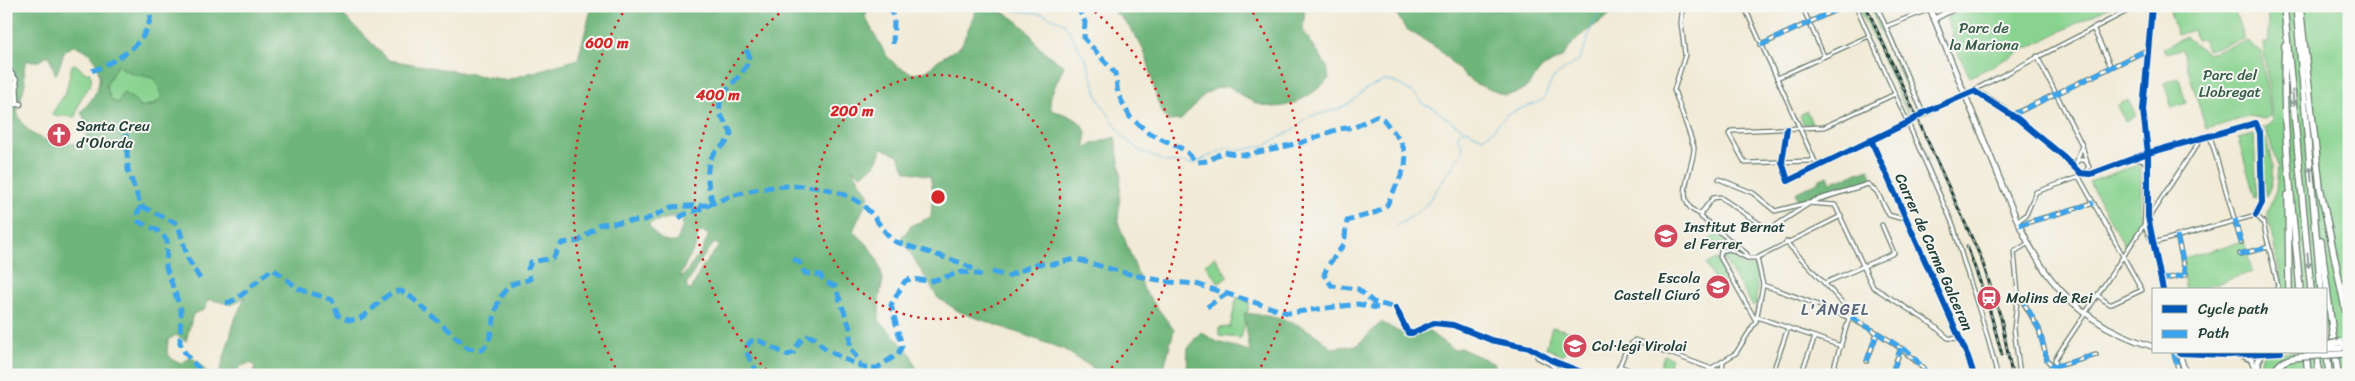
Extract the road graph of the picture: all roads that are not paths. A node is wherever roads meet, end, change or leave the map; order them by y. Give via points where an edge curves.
1 (1686, 6) edge
2 (1754, 6) edge
3 (1802, 6) edge
4 (1844, 6) edge
5 (1856, 6) edge
6 (1878, 6) edge
7 (1937, 6) edge
8 (1959, 6) edge
9 (2137, 6) edge
10 (2284, 6) edge
11 (2298, 6) edge
12 (2152, 7) edge
13 (1745, 8) edge
14 (1929, 8) edge
15 (1934, 20) junction
16 (1809, 22) junction
17 (1886, 26) junction
18 (2093, 28) junction
19 (2286, 28) junction
20 (1869, 36) junction
21 (1761, 45) junction
22 (2147, 50) junction
23 (1824, 56) junction
24 (2037, 56) junction
25 (2111, 66) junction
26 (8, 69) edge
27 (1777, 78) junction
28 (1971, 91) junction
29 (2056, 93) junction
30 (1895, 94) junction
31 (1965, 94) junction
32 (12, 102) edge
33 (2012, 115) junction
34 (1910, 122) junction
35 (1799, 129) junction
36 (1787, 130) junction
37 (2210, 136) junction
38 (2201, 139) junction
39 (1870, 140) junction
40 (2082, 144) junction
41 (2288, 145) junction
42 (2148, 153) junction
43 (2135, 158) junction
44 (1813, 159) junction
45 (2076, 161) junction
46 (1782, 162) junction
47 (2088, 163) junction
48 (1817, 166) junction
49 (2148, 166) junction
50 (2074, 167) junction
51 (2097, 171) junction
52 (2083, 174) junction
53 (2079, 177) junction
54 (1719, 179) dead end
55 (2147, 201) junction
56 (2094, 203) junction
57 (1810, 204) junction
58 (1700, 214) junction
59 (2256, 215) junction
60 (1841, 216) junction
61 (1904, 216) junction
62 (2148, 217) junction
63 (2235, 220) junction
64 (2316, 223) junction
65 (2018, 224) junction
66 (1882, 225) dead end
67 (2145, 225) junction
68 (2151, 235) junction
69 (2177, 236) junction
70 (1786, 242) junction
71 (2241, 242) dead end
72 (2152, 243) junction
73 (2027, 244) junction
74 (2269, 247) junction
75 (2240, 254) dead end
76 (2123, 256) junction
77 (1747, 258) junction
78 (1757, 258) junction
79 (1862, 268) junction
80 (2160, 280) junction
81 (1825, 283) junction
82 (1763, 285) junction
83 (2162, 288) edge
84 (2277, 288) edge
85 (2289, 288) edge
86 (2300, 288) edge
87 (2311, 288) edge
88 (2322, 288) edge
89 (2328, 288) edge
90 (2328, 289) edge
91 (2018, 292) junction
92 (2097, 295) junction
93 (2345, 306) junction
94 (1396, 308) dead end
95 (2085, 314) junction
96 (1851, 316) junction
97 (2349, 317) edge
98 (1757, 319) junction
99 (2349, 327) edge
100 (1788, 328) junction
101 (1877, 333) junction
102 (1815, 337) junction
103 (1960, 340) junction
104 (2349, 342) edge
105 (2328, 345) edge
106 (1841, 346) junction
107 (2152, 346) edge
108 (1901, 348) junction
109 (2349, 348) edge
110 (2329, 349) edge
111 (2343, 349) edge
112 (2328, 351) edge
113 (1538, 353) junction
114 (2177, 354) edge
115 (2177, 354) edge
116 (2228, 354) edge
117 (2248, 354) edge
118 (2262, 354) edge
119 (2303, 354) edge
120 (2317, 354) edge
121 (2327, 354) edge
122 (2096, 355) dead end
123 (2234, 355) junction
124 (1722, 361) junction
125 (1866, 361) dead end
126 (1619, 366) junction
127 (1775, 366) dead end
128 (1804, 366) dead end
129 (2054, 367) junction
130 (1710, 369) junction
131 (1833, 370) dead end
132 (1892, 370) dead end
133 (1722, 373) junction
134 (2308, 374) edge
135 (1562, 375) edge
136 (1589, 375) edge
137 (1616, 375) edge
138 (1644, 375) edge
139 (1706, 375) edge
140 (1728, 375) edge
141 (1929, 375) edge
142 (1974, 375) edge
143 (1997, 375) edge
144 (2020, 375) edge
145 (2039, 375) edge
146 (2057, 375) edge
147 (2060, 375) edge
148 (2180, 375) edge
149 (2186, 375) edge
150 (2259, 375) edge
151 (2273, 375) edge
152 (2319, 375) edge
153 (2329, 375) edge
154 (2338, 375) edge

1 - 58 street via 1681,23 1685,54 1674,90 1694,147 1685,190 1690,205
2 - 13 street
3 - 16 street
4 - 16 street
5 - 20 street
6 - 17 street
7 - 14 main road
8 - 15 main road
9 - 18 street
10 - 19 highway
64 -> 11 highway
11 - 93 highway via 2308,61 2320,187
12 - 22 main road
13 - 21 street
14 - 15 main road
14 - 17 street
15 - 31 main road
16 - 21 street
16 - 23 street
17 - 31 street via 1922,115
18 - 24 street
18 - 25 street
19 - 41 highway via 2284,67
19 -> 87 highway
20 - 23 street
20 - 30 street
21 - 27 street
22 - 25 street
22 - 42 main road via 2143,110
23 - 27 street
24 - 28 street
24 - 29 street
25 - 29 street
26 - 32 main road via 15,86
26 - 32 main road via 18,86
27 - 35 street
28 - 31 street
28 - 33 street via 1979,92
29 - 33 street
29 - 40 street
30 - 34 street
30 - 35 street via 1824,127
31 - 65 main road
33 - 50 street
34 - 39 street
34 - 143 street via 1954,227 1985,324
35 - 36 street
35 - 44 street
36 - 46 street
36 - 46 street via 1731,131 1730,138 1745,163
37 - 38 street
37 - 59 street via 2258,123 2262,203
37 - 63 street
38 - 42 street
38 - 62 street
39 - 48 street
39 - 61 street, Carrer de Carme Galceran
40 - 45 street
40 - 47 street
41 - 85 highway
41 - 86 highway
42 - 43 street via 2145,157
42 - 49 main road
43 - 49 street via 2144,160
43 - 51 street
44 - 46 street
44 - 48 street
45 - 47 street via 2081,159
45 - 50 street
46 - 48 street via 1788,181
47 - 51 street
47 - 52 street via 2088,170
49 - 55 main road
50 - 52 street
51 - 52 street
52 - 53 street
53 - 56 street
53 - 65 street via 2036,192 2026,215
54 - 57 street via 1753,194 1772,211
55 - 62 main road
55 - 67 main road
56 - 65 street
56 - 76 street
57 - 58 street via 1770,228 1720,197 1713,198
57 - 60 street via 1833,204
57 - 61 street via 1813,200 1868,184 1877,192 1889,215
58 - 77 street via 1747,254
59 - 63 street
59 - 74 street via 2263,222
60 - 70 street
60 - 79 street
61 - 103 street, Carrer de Carme Galceran
62 - 68 main road
63 - 69 street
63 - 71 street
64 - 88 highway
64 - 89 highway
65 - 73 main road
66 - 79 street via 1894,253
67 - 68 main road
67 - 76 street
68 - 72 main road
69 - 72 street
69 - 80 street via 2185,275
70 - 78 street
70 - 81 street
72 - 80 main road
73 - 91 street via 2014,252
73 - 95 main road via 2052,282
74 - 75 street
74 - 84 street
76 - 92 street
76 - 92 street via 2142,290 2112,304
77 - 78 street
77 - 98 street via 1729,248 1720,254
78 - 82 street
79 - 81 street
79 - 103 street via 1873,287 1932,324 1948,338
80 - 83 main road
81 - 96 street
82 - 96 street
82 - 98 street
90 - 154 highway
91 - 129 street via 2039,329 2047,360
91 - 144 street via 2014,329
92 - 95 street
93 - 97 highway
93 - 99 highway
94 - 113 street via 1408,333 1434,322 1445,323 1486,339
95 - 107 main road via 2118,334
95 - 129 street via 2055,359
96 - 101 street
96 - 106 street
98 - 100 street
98 - 124 street via 1743,345
100 - 102 street
100 - 127 street
101 - 108 street
101 - 125 street
102 - 106 street
102 - 128 street
103 - 142 street, Carrer de Carme Galceran
104 - 111 highway
105 - 111 highway, bridge
106 - 131 street
108 - 132 street
108 - 141 street via 1910,353
109 - 111 highway
110 - 111 highway, bridge
111 - 112 highway, bridge
113 - 135 street via 1536,357
113 - 136 street
114 - 148 street
115 - 149 main road
116 - 123 main road
117 - 123 main road
118 - 150 main road via 2258,361
119 - 134 highway
119 - 151 highway via 2285,360
120 - 152 highway
121 - 153 highway
122 - 129 street
123 - 150 main road via 2249,357
124 - 130 street
124 - 133 street
126 - 130 street via 1634,340
126 - 137 street
126 - 138 street
129 - 145 street
129 - 146 street
129 - 147 street
130 - 133 street
130 - 139 street
133 - 140 street

